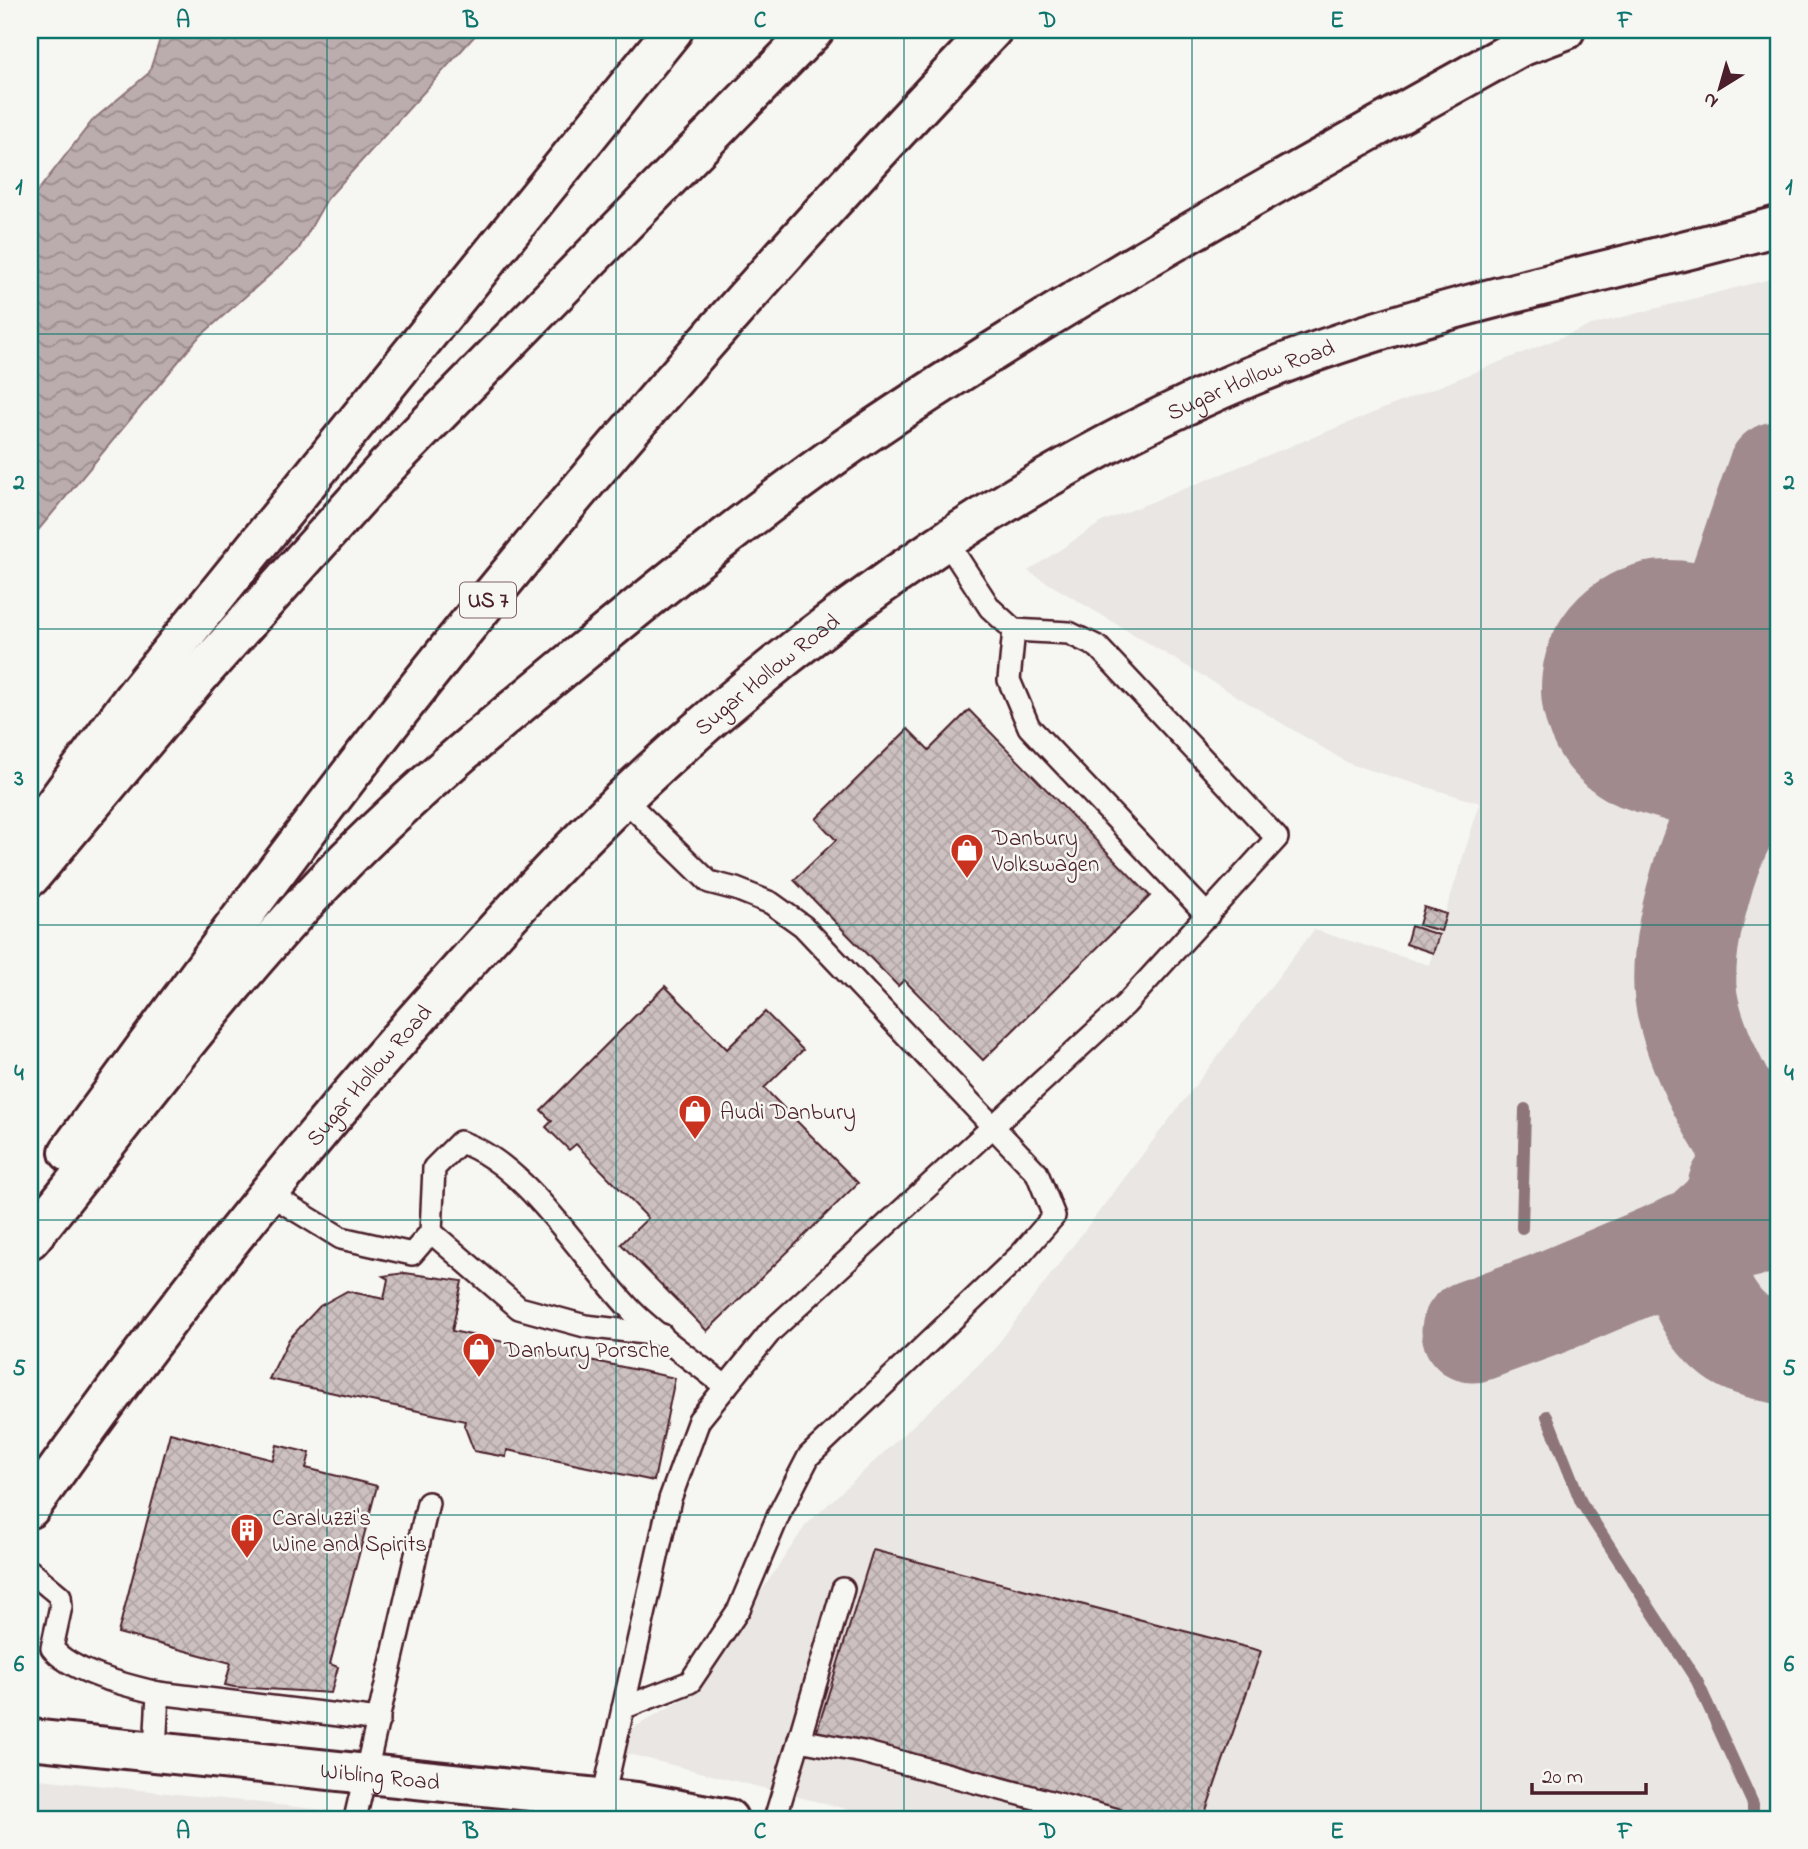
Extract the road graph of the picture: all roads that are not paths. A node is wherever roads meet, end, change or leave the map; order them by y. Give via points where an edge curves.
1 (673, 30) edge
2 (814, 30) edge
3 (992, 30) edge
4 (1565, 30) edge
5 (1778, 226) edge
6 (947, 542) junction
7 (1014, 630) junction
8 (624, 799) junction
9 (30, 838) edge
10 (30, 877) edge
11 (1208, 916) junction
12 (993, 1124) junction
13 (268, 1193) junction
14 (30, 1208) edge
15 (431, 1232) junction
16 (30, 1239) edge
17 (662, 1335) junction
18 (726, 1387) junction
19 (428, 1503) dead end
20 (30, 1508) edge
21 (30, 1571) edge
22 (843, 1590) dead end
23 (158, 1693) junction
24 (623, 1708) junction
25 (379, 1720) junction
26 (30, 1739) edge
27 (799, 1740) junction
28 (155, 1751) junction
29 (367, 1772) junction
30 (603, 1798) junction
31 (355, 1819) edge
32 (728, 1819) edge
33 (775, 1819) edge
34 (1114, 1819) edge

1 - 9 main road via 131,701
2 - 10 main road via 387,466 203,671
3 - 14 main road, US 7 via 743,300 484,606 229,933
4 - 16 main road via 1520,47 1173,243 954,376 840,453 648,599 472,742 318,889
5 - 6 main road, Sugar Hollow Road via 1421,317 1251,377 1161,417
6 - 7 lane via 990,608
6 - 8 main road, Sugar Hollow Road via 736,698
7 - 11 lane via 1009,680 1029,727
7 - 11 lane via 1069,634 1098,647 1277,838
8 - 12 lane via 709,882 771,903 803,926
8 - 13 main road, Sugar Hollow Road via 493,934
11 - 12 lane via 1125,1004
12 - 18 lane via 771,1331
12 - 24 lane via 1037,1173 1054,1216 1021,1254 809,1456 739,1609 690,1682
13 - 15 lane via 341,1238 412,1254
13 - 20 main road, Sugar Hollow Road
15 - 17 lane via 519,1308 585,1326
15 - 17 lane via 434,1168 460,1142 481,1149 530,1192 634,1313
17 - 18 lane
18 - 24 lane via 699,1420 670,1499
19 - 25 lane
21 - 23 lane via 60,1596 52,1648 60,1659
22 - 27 lane
23 - 25 lane
23 - 28 lane
24 - 30 lane
25 - 29 lane
26 - 28 main road, Wibling Road
27 - 33 lane
27 - 34 lane via 863,1752
28 - 29 main road, Wibling Road
29 - 30 main road, Wibling Road
29 - 31 lane
30 - 32 main road, Wibling Road

